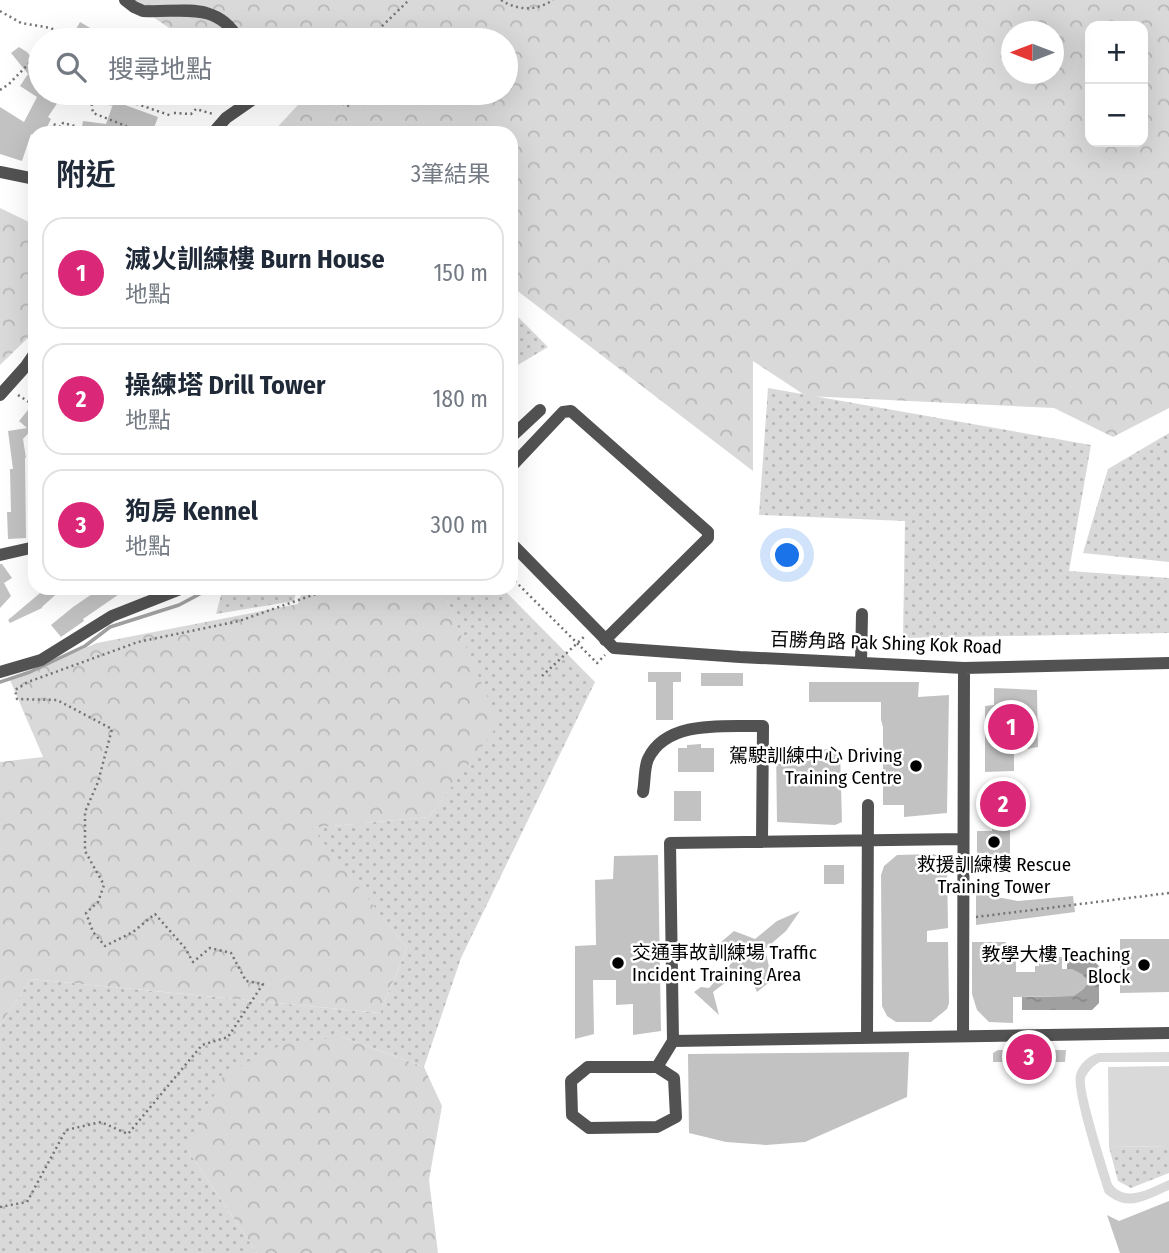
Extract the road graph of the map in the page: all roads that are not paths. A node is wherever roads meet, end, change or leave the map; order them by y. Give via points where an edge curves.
1 (125, 0) edge
2 (229, 28) edge
3 (243, 105) edge
4 (218, 126) edge
5 (0, 173) edge
6 (28, 178) edge
7 (28, 363) edge
8 (3, 391) edge
9 (540, 410) dead end
10 (518, 430) edge
11 (518, 460) edge
12 (28, 549) edge
13 (518, 550) edge
14 (0, 555) edge
15 (164, 595) edge
16 (862, 614) dead end
17 (606, 641) junction
18 (861, 663) junction
19 (1169, 663) edge
20 (964, 668) junction
21 (0, 672) edge
22 (643, 792) dead end
23 (867, 805) dead end
24 (963, 839) junction
25 (866, 840) junction
26 (762, 842) junction
27 (1169, 1033) edge
28 (963, 1036) junction
29 (866, 1038) junction
30 (673, 1041) junction
31 (657, 1066) junction

1 - 2 street via 143,11 201,11 222,19
3 - 4 street
5 - 6 street
7 - 8 street
9 - 10 street
11 - 17 street via 563,412 571,411 708,532 708,538
12 - 14 street
13 - 17 street
15 - 21 street via 112,616 41,660
16 - 18 street
17 - 18 street, 百勝角路 Pak Shing Kok Road via 740,657
18 - 20 street, 百勝角路 Pak Shing Kok Road
19 - 20 street, 百勝角路 Pak Shing Kok Road
20 - 24 street
22 - 26 street via 648,760 663,740 691,728 763,726
23 - 25 street
24 - 25 street
24 - 28 street
25 - 26 street
25 - 29 street
26 - 30 street via 670,843
27 - 28 street
28 - 29 street
29 - 30 street
30 - 31 street
31 - 31 street via 588,1067 571,1082 572,1115 589,1128 657,1127 676,1117 674,1078

